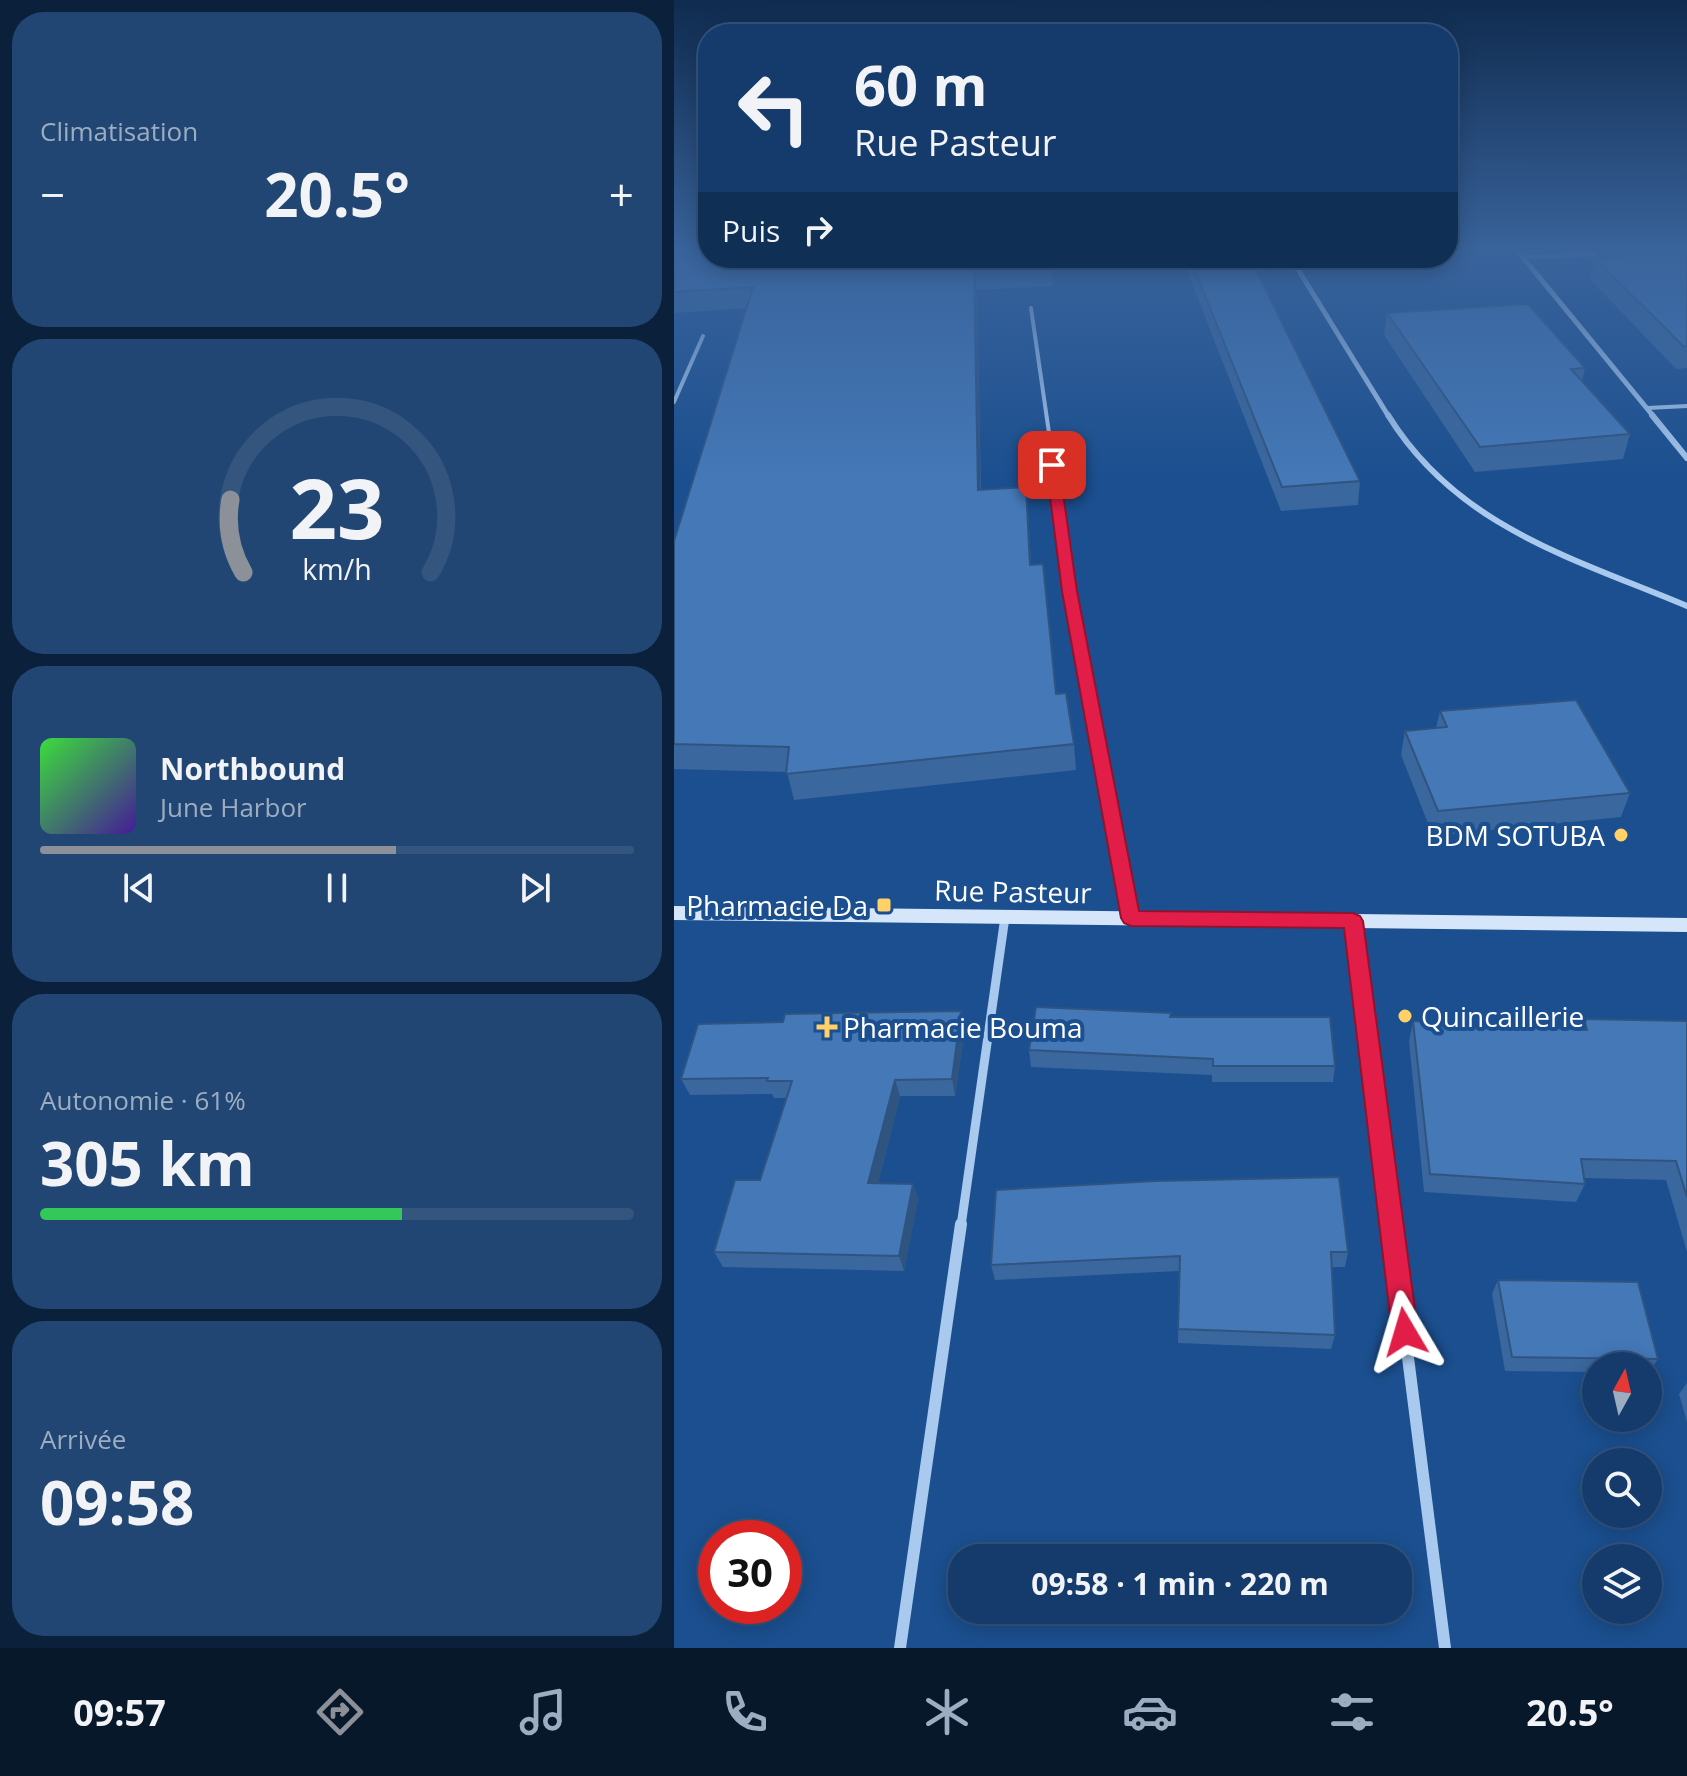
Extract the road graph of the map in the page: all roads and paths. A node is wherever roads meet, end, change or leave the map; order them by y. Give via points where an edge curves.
1 (1034, 327) edge
2 (1334, 327) edge
3 (1580, 327) edge
4 (703, 336) dead end
5 (674, 402) edge
6 (1687, 406) edge
7 (1647, 408) junction
8 (1687, 458) edge
9 (1687, 606) edge
10 (674, 913) edge
11 (1005, 917) junction
12 (1131, 918) junction
13 (1353, 921) junction
14 (1687, 925) edge
15 (900, 1648) edge
16 (1445, 1648) edge

1 - 12 lane via 1070,591
2 - 9 street via 1404,441 1446,487 1510,531
3 - 7 street
4 - 5 lane
6 - 7 lane
7 - 8 street
10 - 11 main road, Rue Pasteur
11 - 12 main road, Rue Pasteur
11 - 15 street
12 - 13 main road, Rue Pasteur
13 - 14 main road, Rue Pasteur
13 - 16 street

